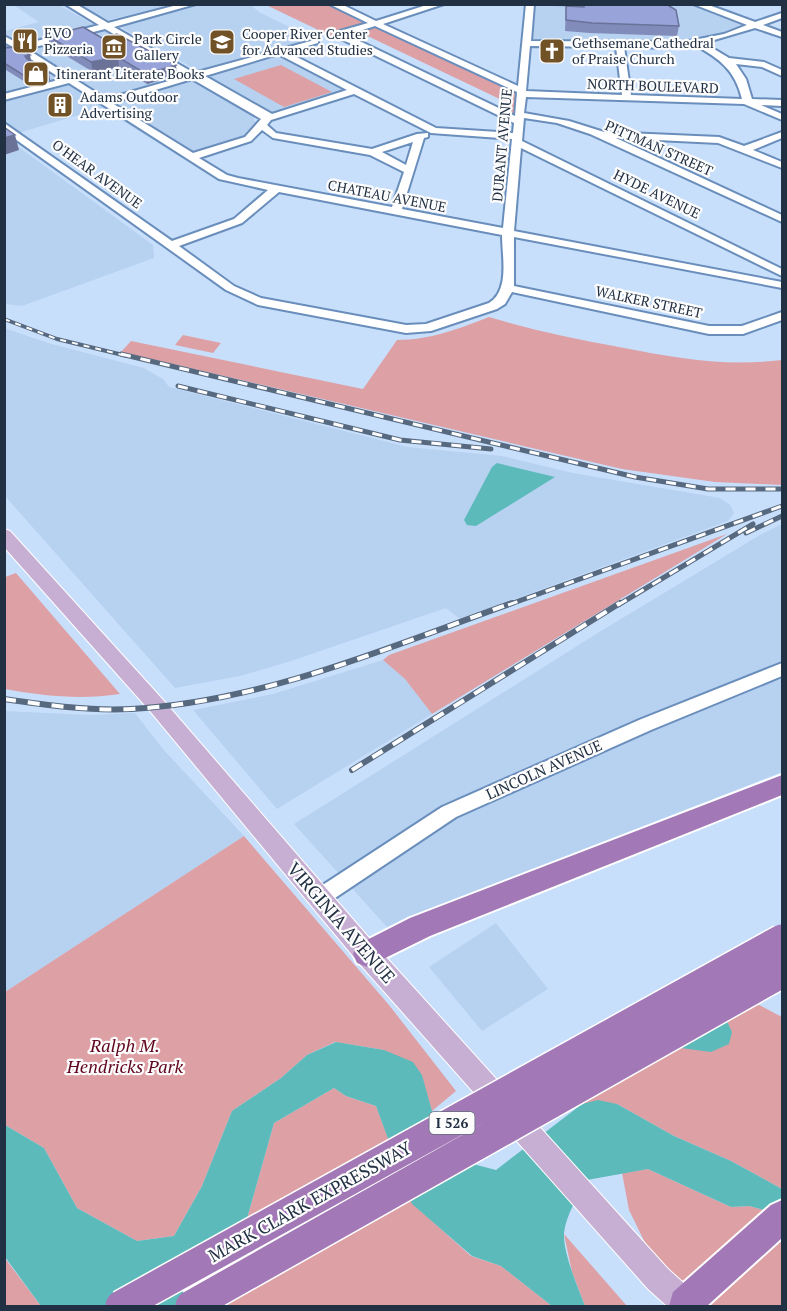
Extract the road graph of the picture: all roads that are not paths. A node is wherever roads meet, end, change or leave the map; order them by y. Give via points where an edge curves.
1 (69, 4) edge
2 (179, 4) edge
3 (192, 4) edge
4 (333, 4) edge
5 (440, 4) edge
6 (530, 4) edge
7 (558, 4) edge
8 (626, 4) edge
9 (697, 4) edge
10 (783, 15) edge
11 (374, 24) junction
12 (107, 25) junction
13 (753, 26) junction
14 (783, 35) edge
15 (4, 38) edge
16 (315, 41) dead end
17 (525, 43) junction
18 (697, 43) junction
19 (620, 46) junction
20 (20, 48) junction
21 (4, 52) edge
22 (280, 52) junction
23 (729, 61) junction
24 (783, 73) edge
25 (196, 76) junction
26 (69, 80) junction
27 (354, 91) junction
28 (522, 93) junction
29 (4, 98) edge
30 (627, 99) junction
31 (105, 102) junction
32 (748, 103) junction
33 (783, 103) edge
34 (783, 117) edge
35 (520, 118) junction
36 (265, 122) junction
37 (4, 126) edge
38 (434, 131) junction
39 (273, 135) junction
40 (604, 135) junction
41 (783, 135) edge
42 (420, 136) junction
43 (248, 139) junction
44 (518, 139) junction
45 (746, 149) junction
46 (373, 152) junction
47 (191, 157) junction
48 (783, 165) edge
49 (408, 170) junction
50 (276, 189) junction
51 (396, 212) junction
52 (783, 219) edge
53 (508, 234) junction
54 (171, 245) junction
55 (783, 273) edge
56 (783, 285) edge
57 (508, 288) junction
58 (783, 316) edge
59 (4, 535) edge
60 (783, 669) edge
61 (783, 784) edge
62 (320, 898) junction
63 (783, 940) edge
64 (368, 954) junction
65 (783, 972) edge
66 (783, 1216) edge
67 (121, 1306) edge
68 (191, 1306) edge
69 (686, 1306) edge

1 - 12 street
2 - 12 street
3 - 12 street
4 - 11 street, NORTH BOULEVARD
5 - 11 street
6 - 17 street, DURANT AVENUE
7 - 8 street
9 - 13 street
10 - 13 street
11 - 28 street, NORTH BOULEVARD
11 - 35 street, PITTMAN STREET via 341,34
12 - 20 street
12 - 25 street
13 - 14 street
13 - 18 street
15 - 20 street, CHATEAU AVENUE
16 - 22 street
17 - 19 street
17 - 28 street, DURANT AVENUE
18 - 19 street
18 - 23 street
19 - 30 street
20 - 21 street
20 - 26 street, CHATEAU AVENUE
22 - 25 street
22 - 27 street
23 - 24 street via 764,65
23 - 32 street via 743,79
25 - 31 street
25 - 36 street
26 - 29 street
26 - 31 street, CHATEAU AVENUE
27 - 36 street
27 - 38 street
28 - 30 street, NORTH BOULEVARD
28 - 35 street, DURANT AVENUE
30 - 32 street, NORTH BOULEVARD
31 - 47 street, CHATEAU AVENUE
32 - 33 street, NORTH BOULEVARD
32 - 34 street
35 - 40 street, PITTMAN STREET via 552,119
35 - 44 street, DURANT AVENUE
36 - 39 street
36 - 43 street
37 - 54 street, O'HEAR AVENUE
38 - 42 street
38 - 44 street
39 - 43 street
39 - 46 street
40 - 45 street via 707,138
40 - 52 street, PITTMAN STREET
41 - 45 street
42 - 46 street
42 - 49 street
43 - 47 street
44 - 53 street, DURANT AVENUE
44 - 55 street, HYDE AVENUE
45 - 48 street
46 - 49 street
47 - 50 street, CHATEAU AVENUE via 223,177
49 - 51 street
50 - 51 street, CHATEAU AVENUE
50 - 54 street via 238,221
51 - 53 street, CHATEAU AVENUE
53 - 56 street, CHATEAU AVENUE
53 - 57 street, DURANT AVENUE
54 - 57 street, O'HEAR AVENUE via 246,297 393,328 418,330 457,319 493,306
57 - 58 street, WALKER STREET via 709,330 756,328
59 - 62 main road, VIRGINIA AVENUE via 157,706
60 - 62 street, LINCOLN AVENUE via 449,812
61 - 64 highway via 420,927
62 - 64 main road, VIRGINIA AVENUE
63 - 67 highway, MARK CLARK EXPRESSWAY / I 526, bridge
64 - 69 main road, VIRGINIA AVENUE, bridge
65 - 68 highway, MARK CLARK EXPRESSWAY / I 526, bridge
66 - 69 highway

